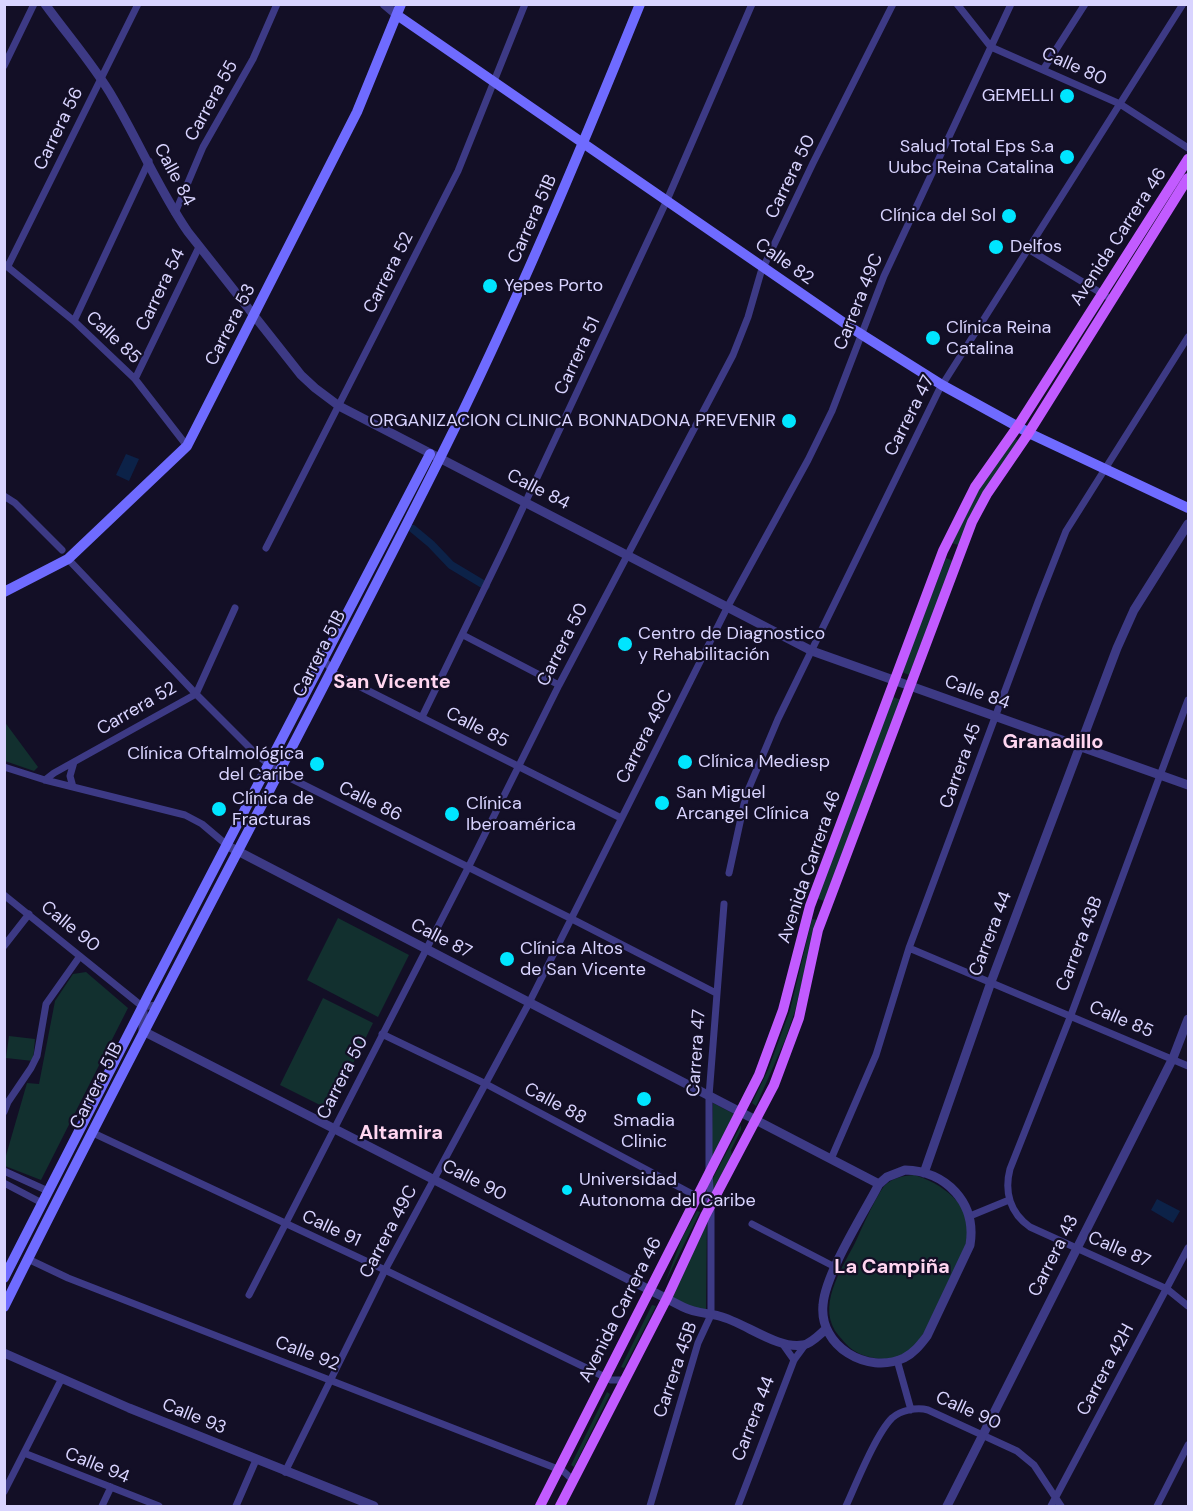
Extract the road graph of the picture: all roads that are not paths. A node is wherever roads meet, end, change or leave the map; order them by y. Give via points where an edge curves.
1 (34, 4) edge
2 (45, 4) edge
3 (138, 4) edge
4 (277, 4) edge
5 (384, 4) edge
6 (525, 4) edge
7 (640, 4) edge
8 (752, 4) edge
9 (893, 4) edge
10 (957, 4) edge
11 (1011, 4) edge
12 (1085, 4) edge
13 (1183, 4) edge
14 (399, 10) edge
15 (991, 47) junction
16 (4, 66) edge
17 (1043, 70) junction
18 (101, 78) junction
19 (494, 81) junction
20 (1120, 104) junction
21 (584, 142) junction
22 (1188, 148) edge
23 (1188, 159) edge
24 (148, 161) junction
25 (1188, 178) edge
26 (667, 201) junction
27 (175, 213) junction
28 (199, 248) junction
29 (1028, 249) junction
30 (6, 265) edge
31 (764, 268) junction
32 (1107, 297) junction
33 (254, 316) junction
34 (74, 321) junction
35 (861, 335) junction
36 (1188, 337) edge
37 (135, 379) junction
38 (942, 385) junction
39 (339, 406) junction
40 (1018, 426) junction
41 (1029, 432) junction
42 (187, 446) junction
43 (435, 456) junction
44 (1105, 470) junction
45 (4, 496) edge
46 (526, 502) junction
47 (1188, 508) edge
48 (1188, 524) edge
49 (266, 548) dead end
50 (943, 550) junction
51 (65, 554) junction
52 (626, 554) junction
53 (959, 557) junction
54 (4, 592) edge
55 (728, 606) junction
56 (235, 608) dead end
57 (463, 635) junction
58 (812, 651) junction
59 (324, 660) junction
60 (332, 669) junction
61 (895, 681) junction
62 (558, 685) junction
63 (910, 687) junction
64 (196, 694) junction
65 (1188, 700) edge
66 (422, 717) junction
67 (995, 717) junction
68 (1080, 748) junction
69 (74, 762) junction
70 (519, 766) junction
71 (4, 767) edge
72 (274, 768) junction
73 (1161, 776) junction
74 (45, 780) junction
75 (1188, 785) edge
76 (74, 787) junction
77 (621, 818) junction
78 (232, 849) junction
79 (468, 868) junction
80 (729, 873) dead end
81 (4, 894) edge
82 (724, 904) dead end
83 (808, 906) junction
84 (825, 913) junction
85 (29, 914) junction
86 (572, 919) junction
87 (4, 946) edge
88 (909, 948) junction
89 (425, 949) junction
90 (80, 956) junction
91 (991, 982) junction
92 (716, 993) junction
93 (529, 1003) junction
94 (156, 1005) junction
95 (142, 1007) junction
96 (1071, 1015) junction
97 (1188, 1019) edge
98 (143, 1031) junction
99 (382, 1034) junction
100 (1173, 1058) junction
101 (1188, 1066) edge
102 (486, 1084) junction
103 (709, 1096) junction
104 (4, 1112) edge
105 (740, 1112) junction
106 (756, 1120) junction
107 (334, 1128) junction
108 (91, 1132) junction
109 (831, 1159) junction
110 (4, 1171) edge
111 (709, 1173) junction
112 (924, 1173) junction
113 (434, 1179) junction
114 (4, 1184) edge
115 (879, 1184) junction
116 (48, 1191) junction
117 (697, 1196) junction
118 (1009, 1200) junction
119 (42, 1203) junction
120 (711, 1204) junction
121 (970, 1216) junction
122 (285, 1224) junction
123 (752, 1224) dead end
124 (1188, 1248) edge
125 (1076, 1249) junction
126 (28, 1259) junction
127 (835, 1268) junction
128 (385, 1270) junction
129 (4, 1278) edge
130 (1167, 1289) junction
131 (651, 1290) junction
132 (249, 1295) dead end
133 (667, 1298) junction
134 (1188, 1306) edge
135 (4, 1307) edge
136 (711, 1315) junction
137 (826, 1329) junction
138 (782, 1343) junction
139 (805, 1345) junction
140 (4, 1353) edge
141 (794, 1360) junction
142 (897, 1360) junction
143 (605, 1377) junction
144 (62, 1378) junction
145 (331, 1379) junction
146 (623, 1380) junction
147 (911, 1410) junction
148 (982, 1434) junction
149 (1188, 1445) edge
150 (24, 1453) junction
151 (1181, 1459) junction
152 (256, 1460) junction
153 (1188, 1464) edge
154 (558, 1470) junction
155 (285, 1472) junction
156 (573, 1480) junction
157 (111, 1487) junction
158 (4, 1492) edge
159 (1055, 1498) junction
160 (102, 1506) edge
161 (159, 1506) edge
162 (236, 1506) edge
163 (374, 1506) edge
164 (540, 1506) edge
165 (560, 1506) edge
166 (650, 1506) edge
167 (738, 1506) edge
168 (846, 1506) edge
169 (947, 1506) edge
170 (1051, 1506) edge
171 (1061, 1506) edge
172 (1157, 1506) edge

1 - 16 street
2 - 18 street, Calle 84
3 - 18 street, Carrera 56
4 - 27 street, Carrera 55 via 253,59 203,147
5 - 14 street, Calle 82
6 - 19 street, Carrera 52
7 - 21 main road, Carrera 51B
8 - 26 street, Carrera 51
9 - 31 street, Carrera 50
10 - 15 street, Calle 80
11 - 15 street, Carrera 49C
12 - 17 street
13 - 20 street, Carrera 47
14 - 19 main road, Calle 82
14 - 33 main road, Carrera 53 via 357,112
15 - 17 street, Calle 80
15 - 35 street, Carrera 49C via 884,276
17 - 20 street, Calle 80
18 - 24 street, Calle 84
18 - 30 street, Carrera 56
19 - 21 main road, Calle 82
19 - 39 street, Carrera 52 via 458,171
20 - 22 street, Calle 80
20 - 29 street, Carrera 47
21 - 26 main road, Calle 82
21 - 43 main road, Carrera 51B via 551,222
23 - 32 main road, Avenida Carrera 46
24 - 27 street, Calle 84
24 - 34 street
25 - 32 main road, Avenida Carrera 46
26 - 31 main road, Calle 82
26 - 46 street, Carrera 51
27 - 28 street, Calle 84
28 - 33 street, Calle 84
28 - 37 street, Carrera 54
29 - 32 street
29 - 38 street, Carrera 47
30 - 34 street, Calle 85
31 - 35 main road, Calle 82
31 - 52 street, Carrera 50 via 733,355
32 - 40 main road, Avenida Carrera 46
32 - 41 main road, Avenida Carrera 46
33 - 39 street, Calle 84 via 301,375
33 - 42 main road, Carrera 53
34 - 37 street, Calle 85
35 - 38 main road, Calle 82
35 - 55 street, Carrera 49C via 808,460
36 - 44 street, Carrera 45
37 - 42 street, Calle 85
38 - 40 main road, Calle 82
38 - 58 street, Carrera 47
39 - 43 street, Calle 84
39 - 49 street, Carrera 52
40 - 41 main road, Calle 82
40 - 50 main road, Avenida Carrera 46 via 975,487
41 - 44 main road, Calle 82
41 - 53 main road, Avenida Carrera 46 via 982,502
42 - 51 main road, Carrera 53
43 - 46 street, Calle 84
43 - 59 main road, Carrera 51B
43 - 60 main road, Carrera 51B
44 - 47 main road, Calle 82
44 - 67 street, Carrera 45 via 1066,531
45 - 51 street, Calle 86
46 - 52 street, Calle 84
46 - 57 street, Carrera 51
48 - 68 street, Carrera 44 via 1134,610
50 - 53 main road
50 - 61 main road, Avenida Carrera 46
51 - 54 main road, Carrera 53
51 - 64 street, Calle 86
52 - 55 street, Calle 84
52 - 62 street, Carrera 50
53 - 63 main road, Avenida Carrera 46
55 - 58 street, Calle 84
55 - 77 street, Carrera 49C
56 - 64 street, Carrera 52
57 - 62 street
57 - 66 street, Carrera 51
58 - 61 street, Calle 84
58 - 80 street, Carrera 47 via 746,795
59 - 60 street, Calle 85
59 - 72 main road, Carrera 51B
60 - 66 street, Calle 85
60 - 72 main road, Carrera 51B
61 - 63 street, Calle 84
61 - 83 main road, Avenida Carrera 46
62 - 70 street, Carrera 50
63 - 67 street, Calle 84
63 - 84 main road, Avenida Carrera 46
64 - 69 street, Carrera 52
64 - 72 street, Calle 86
65 - 73 street, Carrera 43B
66 - 70 street, Calle 85
67 - 68 street, Calle 84
67 - 88 street, Carrera 45
68 - 73 street, Calle 84
68 - 91 street, Carrera 44
69 - 74 street, Carrera 52
69 - 76 street via 70,776
70 - 77 street, Calle 85
70 - 79 street, Carrera 50
71 - 74 street, Calle 87
72 - 78 main road, Carrera 51B
72 - 79 street, Calle 86
73 - 75 street, Calle 84
73 - 96 street, Carrera 43B
74 - 76 street, Calle 87
76 - 78 street, Calle 87 via 185,815
77 - 86 street, Carrera 49C
78 - 89 street, Calle 87
78 - 94 main road, Carrera 51B
78 - 95 main road, Carrera 51B
79 - 86 street, Calle 86
79 - 89 street, Carrera 50
81 - 85 street, Calle 90
82 - 92 street, Carrera 47
83 - 84 street
83 - 105 main road, Avenida Carrera 46 via 783,1010 759,1075
84 - 106 main road, Avenida Carrera 46 via 788,1052
85 - 87 street
85 - 90 street, Calle 90
86 - 92 street, Calle 86
86 - 93 street, Carrera 49C
88 - 91 street, Calle 85
88 - 109 street, Carrera 45 via 876,1055
89 - 93 street, Calle 87
89 - 99 street, Carrera 50
90 - 95 street, Calle 90
90 - 104 street via 46,1004 37,1056
91 - 96 street, Calle 85
91 - 112 street, Carrera 44
92 - 103 street, Carrera 47
93 - 102 street, Carrera 49C
93 - 103 street, Calle 87
94 - 95 street
94 - 98 main road, Carrera 51B
95 - 98 street
95 - 116 main road, Carrera 51B
96 - 100 street, Calle 85
96 - 118 street, Carrera 43B via 1010,1169
97 - 100 street, Carrera 43
98 - 107 street, Calle 90
98 - 108 main road, Carrera 51B
99 - 102 street, Calle 88
99 - 107 street, Carrera 50
100 - 101 street, Calle 85
100 - 125 street, Carrera 43
102 - 113 street, Carrera 49C
102 - 117 street, Calle 88
103 - 105 street, Calle 87
103 - 111 street, Carrera 47
105 - 106 street, Calle 87
105 - 111 main road, Avenida Carrera 46
106 - 109 street, Calle 87
106 - 120 main road, Avenida Carrera 46
107 - 113 street, Calle 90
107 - 122 street, Carrera 50
108 - 122 street, Calle 91
108 - 126 main road, Carrera 51B
109 - 115 street, Calle 87
110 - 116 street
111 - 117 main road, Avenida Carrera 46
111 - 120 street, Carrera 47
112 - 115 street via 896,1172
112 - 121 street via 955,1192
113 - 128 street, Carrera 49C
113 - 131 street, Calle 90
114 - 119 street
115 - 127 street
116 - 119 main road, Carrera 51B
117 - 120 street, Calle 88
117 - 131 main road, Avenida Carrera 46
118 - 121 street
118 - 125 street, Calle 87 via 1026,1224
119 - 129 main road, Carrera 51B
120 - 133 main road, Avenida Carrera 46
120 - 136 street, Carrera 45B
121 - 142 street via 970,1245 927,1336 913,1352
122 - 128 street, Calle 91
122 - 132 street, Carrera 50
123 - 127 street
124 - 130 street, Carrera 42H
125 - 130 street, Calle 87
125 - 148 street, Carrera 43
126 - 135 main road, Carrera 51B
126 - 145 street, Calle 92
127 - 137 street via 822,1306
128 - 143 street, Calle 91
128 - 145 street, Carrera 49C
130 - 134 street, Calle 87
130 - 159 street, Carrera 42H
131 - 133 street, Calle 90
131 - 143 main road, Avenida Carrera 46
133 - 136 street, Calle 90 via 689,1310
133 - 146 main road, Avenida Carrera 46
136 - 138 street, Calle 90
136 - 166 street, Carrera 45B via 698,1343
137 - 139 street
137 - 142 street via 841,1348 862,1360
138 - 139 street, Calle 90
138 - 141 street
139 - 141 street, Carrera 44
140 - 144 street, Calle 93
141 - 167 street, Carrera 44
142 - 147 street, Calle 90
143 - 146 street, Calle 91
143 - 154 main road, Avenida Carrera 46
144 - 150 street
144 - 152 street, Calle 93
145 - 154 street, Calle 92
145 - 155 street, Carrera 49C
146 - 156 main road, Avenida Carrera 46
147 - 148 street, Calle 90 via 928,1410
147 - 168 street via 899,1413 886,1426
148 - 159 street, Calle 90 via 1017,1451 1034,1465
148 - 169 street, Carrera 43
149 - 151 street
150 - 157 street, Calle 94
150 - 158 street
151 - 153 street
151 - 172 street
152 - 155 street, Calle 93
152 - 162 street
154 - 156 street, Calle 92
154 - 164 main road, Avenida Carrera 46
155 - 163 street, Calle 93
156 - 165 main road, Avenida Carrera 46
157 - 160 street
157 - 161 street, Calle 94
159 - 170 street, Carrera 42H
159 - 171 street, Calle 90

